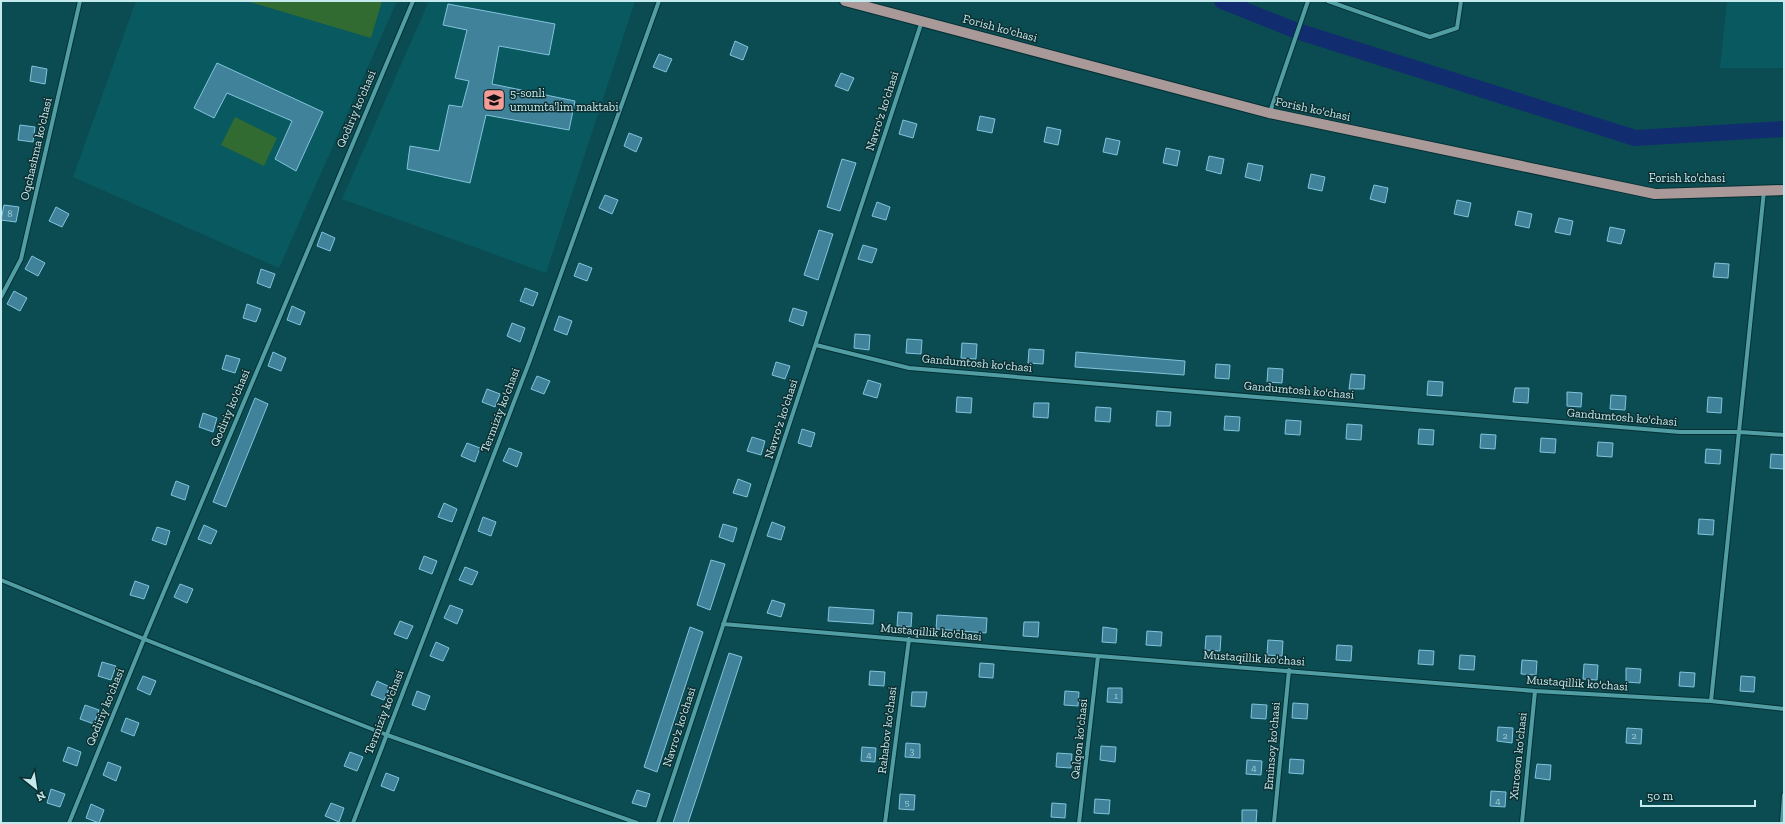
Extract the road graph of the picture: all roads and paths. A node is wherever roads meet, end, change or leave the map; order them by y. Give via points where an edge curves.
1 (80, 1) edge
2 (413, 1) edge
3 (659, 1) edge
4 (845, 1) edge
5 (1308, 1) edge
6 (1328, 1) edge
7 (1462, 1) edge
8 (922, 21) junction
9 (1269, 113) junction
10 (1764, 190) junction
11 (1784, 190) edge
12 (1, 297) edge
13 (816, 345) junction
14 (1740, 432) junction
15 (1784, 435) edge
16 (1, 580) edge
17 (723, 624) junction
18 (144, 639) junction
19 (909, 640) junction
20 (1098, 656) junction
21 (1289, 670) junction
22 (1535, 691) junction
23 (1711, 702) junction
24 (1784, 709) edge
25 (387, 734) junction
26 (1784, 795) edge
27 (69, 823) edge
28 (353, 823) edge
29 (637, 823) edge
30 (658, 823) edge
31 (886, 823) edge
32 (1080, 823) edge
33 (1274, 823) edge
34 (1522, 823) edge
35 (1782, 823) edge

1 - 12 street, Oqchashma ko'chasi via 21,259
2 - 18 street, Qodiriy ko'chasi
3 - 25 street, Termiziy ko'chasi via 530,360
4 - 8 main road, Forish ko'chasi
5 - 9 street
6 - 7 street via 1430,37 1457,28
8 - 9 main road, Forish ko'chasi
8 - 13 street, Navro'z ko'chasi
9 - 10 main road, Forish ko'chasi via 1655,194
10 - 11 main road, Forish ko'chasi
10 - 14 street
13 - 14 street, Gandumtosh ko'chasi via 909,368 1680,432
13 - 17 street, Navro'z ko'chasi
14 - 15 street, Gandumtosh ko'chasi
14 - 23 street
16 - 18 street
17 - 19 street, Mustaqillik ko'chasi
17 - 30 street, Navro'z ko'chasi
18 - 25 street
18 - 27 street, Qodiriy ko'chasi
19 - 20 street, Mustaqillik ko'chasi
19 - 31 street, Rahabov ko'chasi
20 - 21 street, Mustaqillik ko'chasi
20 - 32 street, Qalqon ko'chasi
21 - 22 street, Mustaqillik ko'chasi
21 - 33 street, Eminsoy ko'chasi
22 - 23 street, Mustaqillik ko'chasi
22 - 34 street, Xuroson ko'chasi
23 - 24 street, Mustaqillik ko'chasi
25 - 28 street, Termiziy ko'chasi
25 - 29 street
26 - 35 street

